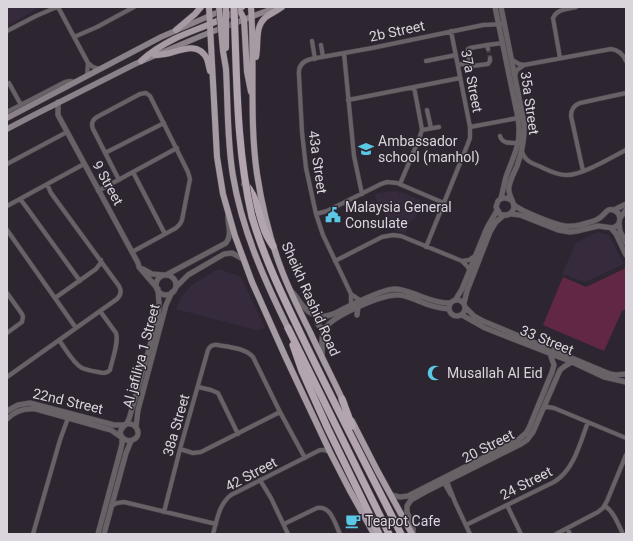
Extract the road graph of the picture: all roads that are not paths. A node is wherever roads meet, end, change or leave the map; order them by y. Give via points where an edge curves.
1 (50, 7) edge
2 (57, 7) edge
3 (134, 7) edge
4 (201, 7) edge
5 (209, 7) edge
6 (226, 7) edge
7 (252, 7) edge
8 (276, 7) edge
9 (282, 7) edge
10 (495, 7) edge
11 (501, 7) edge
12 (576, 7) edge
13 (125, 9) edge
14 (218, 9) edge
15 (238, 9) edge
16 (36, 16) junction
17 (210, 16) junction
18 (252, 17) junction
19 (244, 19) junction
20 (501, 22) junction
21 (224, 23) junction
22 (210, 25) junction
23 (176, 30) junction
24 (7, 31) edge
25 (451, 31) junction
26 (211, 32) junction
27 (75, 38) junction
28 (312, 41) dead end
29 (503, 43) junction
30 (321, 45) dead end
31 (344, 53) junction
32 (155, 55) junction
33 (456, 55) junction
34 (323, 57) junction
35 (490, 58) dead end
36 (560, 58) junction
37 (315, 59) junction
38 (512, 60) junction
39 (141, 61) junction
40 (426, 61) dead end
41 (626, 61) edge
42 (469, 63) junction
43 (88, 64) junction
44 (253, 64) junction
45 (458, 64) junction
46 (524, 65) junction
47 (99, 69) junction
48 (226, 69) junction
49 (515, 75) junction
50 (87, 76) junction
51 (213, 78) junction
52 (460, 78) junction
53 (75, 82) junction
54 (9, 83) edge
55 (414, 87) junction
56 (626, 93) edge
57 (253, 100) junction
58 (348, 100) junction
59 (58, 102) junction
60 (21, 105) junction
61 (46, 108) junction
62 (427, 110) dead end
63 (7, 112) edge
64 (58, 115) junction
65 (7, 118) edge
66 (518, 118) junction
67 (164, 123) junction
68 (440, 127) dead end
69 (431, 128) junction
70 (470, 128) junction
71 (7, 129) edge
72 (422, 130) junction
73 (67, 132) junction
74 (500, 136) dead end
75 (518, 142) junction
76 (177, 148) junction
77 (522, 150) junction
78 (626, 150) edge
79 (105, 153) junction
80 (529, 162) junction
81 (7, 164) edge
82 (84, 164) junction
83 (517, 164) junction
84 (583, 171) junction
85 (132, 172) junction
86 (119, 180) junction
87 (48, 184) junction
88 (245, 184) junction
89 (400, 184) junction
90 (98, 191) junction
91 (362, 194) junction
92 (501, 198) junction
93 (20, 199) junction
94 (511, 200) junction
95 (444, 203) junction
96 (626, 204) edge
97 (514, 205) junction
98 (7, 206) edge
99 (497, 210) junction
100 (614, 210) junction
101 (626, 210) edge
102 (228, 213) junction
103 (316, 214) junction
104 (511, 214) junction
105 (504, 215) junction
106 (602, 216) junction
107 (620, 220) junction
108 (609, 227) junction
109 (7, 230) edge
110 (165, 234) junction
111 (626, 243) edge
112 (273, 246) junction
113 (426, 247) junction
114 (132, 252) junction
115 (626, 255) edge
116 (475, 256) junction
117 (243, 259) junction
118 (101, 260) junction
119 (335, 261) junction
120 (462, 261) junction
121 (138, 263) junction
122 (470, 270) junction
123 (165, 275) junction
124 (80, 281) junction
125 (176, 287) junction
126 (157, 289) junction
127 (290, 290) junction
128 (172, 292) junction
129 (7, 293) edge
130 (351, 294) junction
131 (55, 298) junction
132 (456, 299) junction
133 (361, 301) junction
134 (450, 303) junction
135 (465, 305) junction
136 (351, 306) junction
137 (358, 307) junction
138 (448, 309) junction
139 (100, 311) junction
140 (462, 315) junction
141 (319, 316) junction
142 (357, 316) dead end
143 (76, 328) junction
144 (288, 328) junction
145 (325, 328) junction
146 (7, 334) edge
147 (60, 340) junction
148 (550, 354) junction
149 (322, 357) junction
150 (572, 362) junction
151 (626, 374) edge
152 (7, 376) edge
153 (626, 382) edge
154 (198, 387) junction
155 (547, 397) junction
156 (342, 399) junction
157 (543, 408) junction
158 (554, 408) junction
159 (7, 411) edge
160 (280, 412) junction
161 (66, 418) junction
162 (7, 419) edge
163 (588, 422) junction
164 (125, 424) junction
165 (136, 427) junction
166 (238, 434) junction
167 (122, 437) junction
168 (626, 438) edge
169 (131, 441) junction
170 (326, 442) junction
171 (180, 449) junction
172 (320, 450) junction
173 (330, 452) junction
174 (360, 453) junction
175 (626, 455) edge
176 (304, 459) junction
177 (444, 479) junction
178 (262, 480) junction
179 (115, 492) junction
180 (391, 495) junction
181 (124, 502) junction
182 (507, 505) junction
183 (111, 506) junction
184 (604, 506) junction
185 (164, 512) junction
186 (284, 524) junction
187 (216, 525) junction
188 (466, 525) junction
189 (567, 528) junction
190 (33, 534) edge
191 (98, 534) edge
192 (104, 534) edge
193 (213, 534) edge
194 (288, 534) edge
195 (340, 534) edge
196 (374, 534) edge
197 (379, 534) edge
198 (389, 534) edge
199 (401, 534) edge
200 (413, 534) edge
201 (470, 534) edge
202 (521, 534) edge
203 (556, 534) edge
204 (570, 534) edge
205 (623, 534) edge

1 - 16 street
2 - 16 street
2 - 27 street
3 - 13 street
4 - 23 main road
5 - 17 main road
6 - 48 main road, bridge
7 - 15 main road
7 - 18 main road, Sheikh Rashid Road
8 - 18 main road
9 - 44 main road via 266,17 260,25
10 - 20 street, 35a Street
11 - 20 street, 35a Street
12 - 36 street via 558,11 553,18
13 - 27 street
14 - 15 main road
14 - 17 main road
14 - 21 main road
14 - 48 main road, bridge
15 - 19 main road
15 - 21 main road
15 - 88 highway, Sheikh Rashid Road, bridge via 238,121
16 - 24 street
17 - 22 main road
17 - 23 main road
18 - 19 main road
18 - 44 main road, Sheikh Rashid Road
19 - 21 main road
19 - 57 main road via 247,72
20 - 25 street, 2b Street
20 - 29 street, 35a Street
20 - 38 street, 35a Street
21 - 22 main road
21 - 26 main road
22 - 26 main road
22 - 39 main road via 169,42
23 - 47 main road
25 - 31 street, 2b Street
25 - 33 street, 37a Street
26 - 32 main road
26 - 51 main road
27 - 43 street
28 - 37 street
29 - 42 street via 468,49
29 - 66 street, 35a Street
30 - 34 street
31 - 34 street, 2b Street
31 - 58 street
32 - 39 main road
32 - 51 main road via 186,48 197,49 207,58
33 - 40 street
33 - 45 street, 37a Street
34 - 37 street, 2b Street
35 - 42 street via 488,64 471,66
36 - 41 street via 611,49 617,50
36 - 46 street
37 - 103 street, 43a Street via 302,64 298,75 305,162
38 - 46 street
38 - 49 street, 35a Street
39 - 59 main road
42 - 45 street
43 - 47 street
43 - 50 street
44 - 57 main road, Sheikh Rashid Road
45 - 52 street, 37a Street
46 - 49 street
47 - 50 main road
48 - 144 main road via 231,163 243,220 261,272
49 - 77 street, 35a Street via 524,123
50 - 53 main road
51 - 102 main road via 218,157
52 - 55 street
52 - 70 street, 37a Street
53 - 60 street via 65,82
53 - 65 main road
54 - 60 street
55 - 58 street
55 - 72 street
56 - 84 street via 580,103 573,108 572,116
57 - 112 main road, Sheikh Rashid Road via 257,172
58 - 91 street via 354,156
59 - 61 main road
59 - 64 street, 9 Street
60 - 63 street
61 - 64 street
61 - 71 main road
62 - 69 street
64 - 73 street, 9 Street
66 - 70 street
66 - 75 street, 35a Street
67 - 76 street
67 - 79 street
67 - 79 street via 150,96 146,93 140,94 92,121 93,130
68 - 69 street
69 - 72 street
70 - 95 street, 37a Street via 468,142
72 - 89 street
73 - 81 street
73 - 82 street, 9 Street
74 - 75 street via 503,141
75 - 92 street, 35a Street
76 - 85 street
76 - 110 street via 190,181 182,222
77 - 80 street
77 - 83 street, 35a Street
78 - 84 street
79 - 86 street
80 - 83 street
80 - 84 street via 561,175
82 - 87 street
82 - 90 street, 9 Street
83 - 94 street, 35a Street via 509,186
85 - 86 street
85 - 110 street
86 - 90 street
87 - 93 street
87 - 118 street via 51,193
88 - 112 highway via 253,193 263,227
88 - 174 highway, Sheikh Rashid Road, bridge via 252,217 268,263
89 - 91 street via 387,182
89 - 95 street
90 - 114 street, 9 Street
91 - 103 street
92 - 94 street
92 - 99 street via 497,203
93 - 98 street
93 - 124 street
94 - 97 street
95 - 113 street, 37a Street
96 - 100 street
97 - 104 street
97 - 106 street via 521,210 566,226 580,225
99 - 105 street
99 - 116 street
100 - 106 street via 607,211
100 - 107 street
101 - 107 street
102 - 117 main road
102 - 123 street via 230,235 226,243
103 - 119 street, 43a Street
104 - 105 street
104 - 108 street via 566,232 577,232 598,226
105 - 135 street via 490,232 467,291
106 - 108 street via 602,221
107 - 108 street via 616,226
107 - 111 street via 620,232
108 - 115 street via 616,234
109 - 131 street
110 - 114 street
112 - 127 main road, Sheikh Rashid Road
113 - 119 street via 401,236 389,235
113 - 120 street
114 - 121 street, 9 Street
116 - 120 street
116 - 122 street
117 - 125 street via 232,253 224,254 182,279
117 - 170 main road
118 - 124 street via 99,267
118 - 139 street via 122,292
119 - 130 street, 43a Street
120 - 122 street
121 - 123 street, 9 Street via 149,272
121 - 126 street, 9 Street
122 - 132 street
123 - 125 street via 174,278
123 - 126 street via 156,283
124 - 131 street
125 - 128 street
126 - 128 street via 164,294
126 - 164 street, Al jafiliya 1 Street via 159,312 133,408
127 - 141 street via 307,310
127 - 149 main road, Sheikh Rashid Road
128 - 165 street, Al jafiliya 1 Street via 166,305 138,410
129 - 146 street via 22,314 23,320
130 - 133 street, 43a Street
130 - 136 street, 43a Street
131 - 143 street
132 - 134 street
132 - 135 street
133 - 134 street via 386,290 398,289 435,302
133 - 136 street
134 - 138 street
135 - 140 street
135 - 151 street, 33 Street via 474,316 483,321 610,374
136 - 141 street via 332,315
137 - 138 street via 398,294
137 - 142 street
137 - 145 street via 333,320
138 - 140 street via 454,316
139 - 143 street
139 - 147 street via 117,336 108,372 87,370 79,366
140 - 148 street, 33 Street via 481,326
141 - 145 street via 318,324
143 - 147 street
144 - 197 highway via 305,377
144 - 198 highway
145 - 149 street
147 - 152 street
148 - 150 street, 33 Street
148 - 177 street, 20 Street via 554,364 552,372 526,433 518,440
149 - 156 main road, Sheikh Rashid Road
150 - 153 street, 33 Street via 604,377
150 - 155 street, 20 Street via 560,370
154 - 160 street, 38a Street via 208,350 212,346 216,344 245,351 256,361
154 - 166 street via 218,393
154 - 171 street, 38a Street
155 - 157 street, 20 Street
155 - 158 street
156 - 174 highway
156 - 180 main road, Sheikh Rashid Road via 360,439
157 - 158 street
157 - 177 street, 20 Street via 533,432 524,442
158 - 163 street
159 - 164 street, 22nd Street via 18,405 30,403 114,425
160 - 166 street
160 - 176 street
161 - 162 street, 22nd Street via 29,409 15,413
161 - 167 street, 22nd Street via 110,430
161 - 190 street
163 - 168 street
163 - 182 street, 24 Street via 571,465 562,477
164 - 165 street
164 - 167 street via 121,428
165 - 169 street via 138,434
166 - 171 street via 201,452 193,453
167 - 169 street
167 - 191 street
169 - 179 street
170 - 172 street, 42 Street
170 - 173 main road
171 - 185 street, 38a Street
172 - 173 street
172 - 176 street, 42 Street
173 - 196 main road
174 - 199 highway, Sheikh Rashid Road
175 - 184 street
176 - 178 street, 42 Street
177 - 180 street, 20 Street via 408,496
177 - 188 street
177 - 200 street, 20 Street via 408,504 407,512
178 - 186 street
178 - 187 street, 42 Street via 227,498
179 - 181 street
179 - 183 street
180 - 200 main road, Sheikh Rashid Road
181 - 183 street
181 - 185 street
182 - 188 street, 24 Street
182 - 202 street
183 - 192 street
184 - 189 street via 598,512
184 - 205 street via 613,513
185 - 187 street
186 - 194 street
186 - 195 street via 323,507 329,512
187 - 193 street, 42 Street
188 - 201 street
189 - 203 street
189 - 204 street

